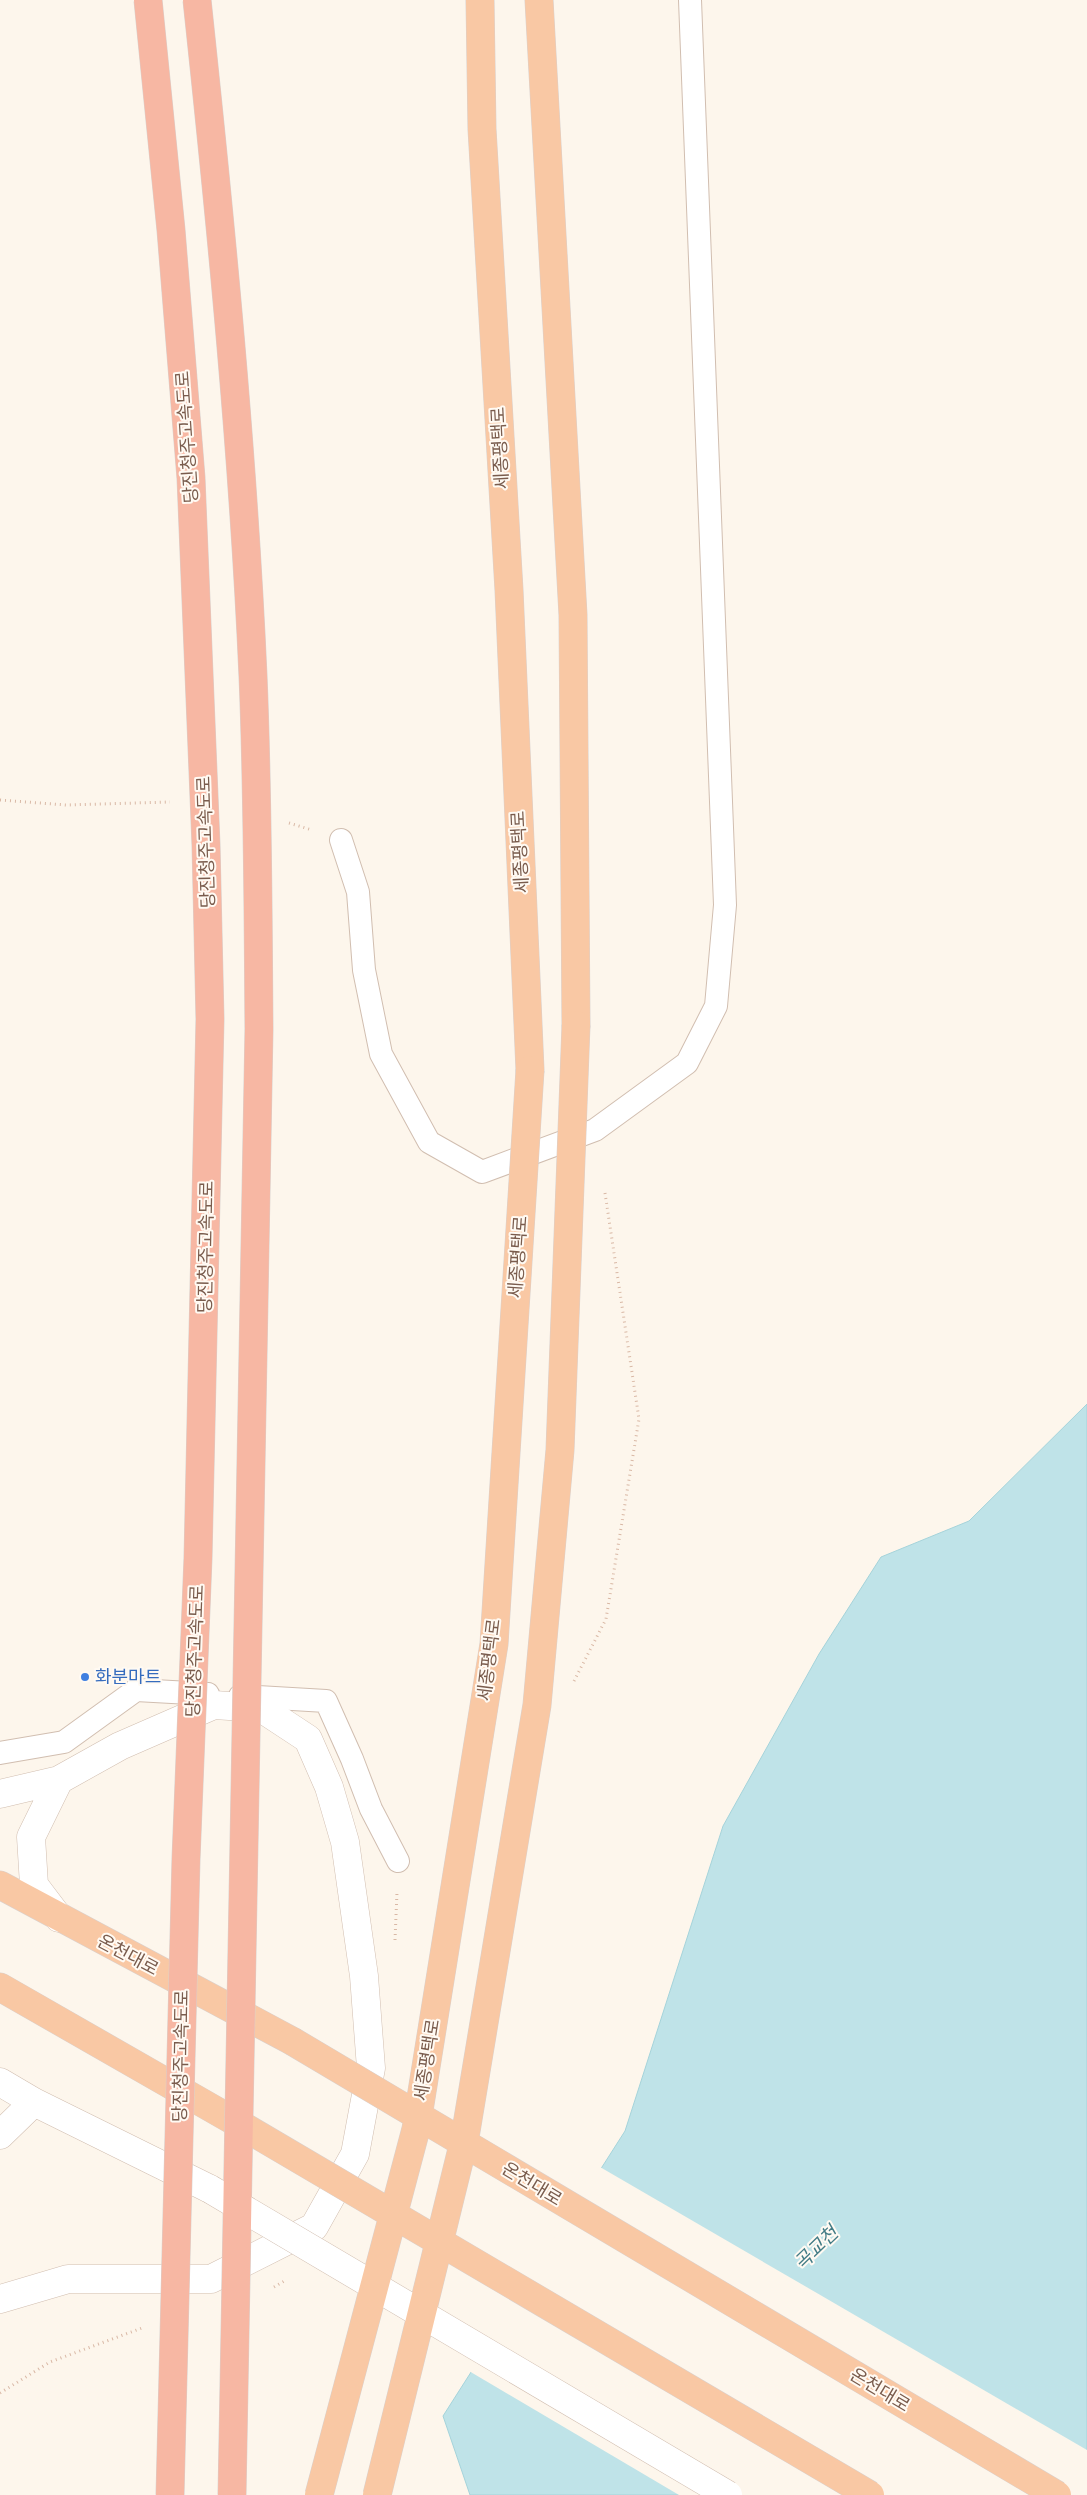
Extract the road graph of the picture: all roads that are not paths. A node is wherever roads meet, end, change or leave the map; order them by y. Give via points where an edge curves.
1 (148, 0) edge
2 (197, 0) edge
3 (480, 0) edge
4 (539, 0) edge
5 (690, 0) edge
6 (341, 840) dead end
7 (0, 1754) edge
8 (59, 1780) junction
9 (0, 1794) edge
10 (398, 1861) dead end
11 (0, 1885) edge
12 (60, 1919) junction
13 (0, 1987) edge
14 (0, 2082) edge
15 (34, 2102) junction
16 (0, 2135) edge
17 (0, 2299) edge
18 (170, 2495) edge
19 (232, 2495) edge
20 (319, 2495) edge
21 (377, 2495) edge
22 (728, 2495) edge
23 (870, 2495) edge
24 (1057, 2495) edge

1 - 18 highway, 당진청주고속도로, bridge via 191,478 210,1018 198,1558 186,1859
2 - 19 highway, bridge via 241,471 253,676 258,849 259,1038
3 - 20 highway, 세종평택로, bridge via 482,129 508,580 530,1070 494,1644 416,2130
4 - 21 highway, bridge via 573,615 576,1024 560,1450 537,1705 466,2136
5 - 6 lane via 725,905 716,1006 687,1063 596,1130 482,1172 429,1142 381,1054 364,970 358,892
7 - 10 lane via 64,1742 136,1690 326,1701 371,1809
8 - 9 street
8 - 12 street via 31,1837 34,1885
8 - 17 street via 120,1746 214,1705 261,1708 308,1738 329,1787 345,1842 364,1976 371,2068 356,2154 314,2227 211,2279 68,2279
11 - 12 highway, 온천대로
12 - 24 highway, 온천대로, bridge via 292,2041
13 - 23 highway, bridge
14 - 15 street
15 - 16 street
15 - 22 street, bridge via 210,2189

